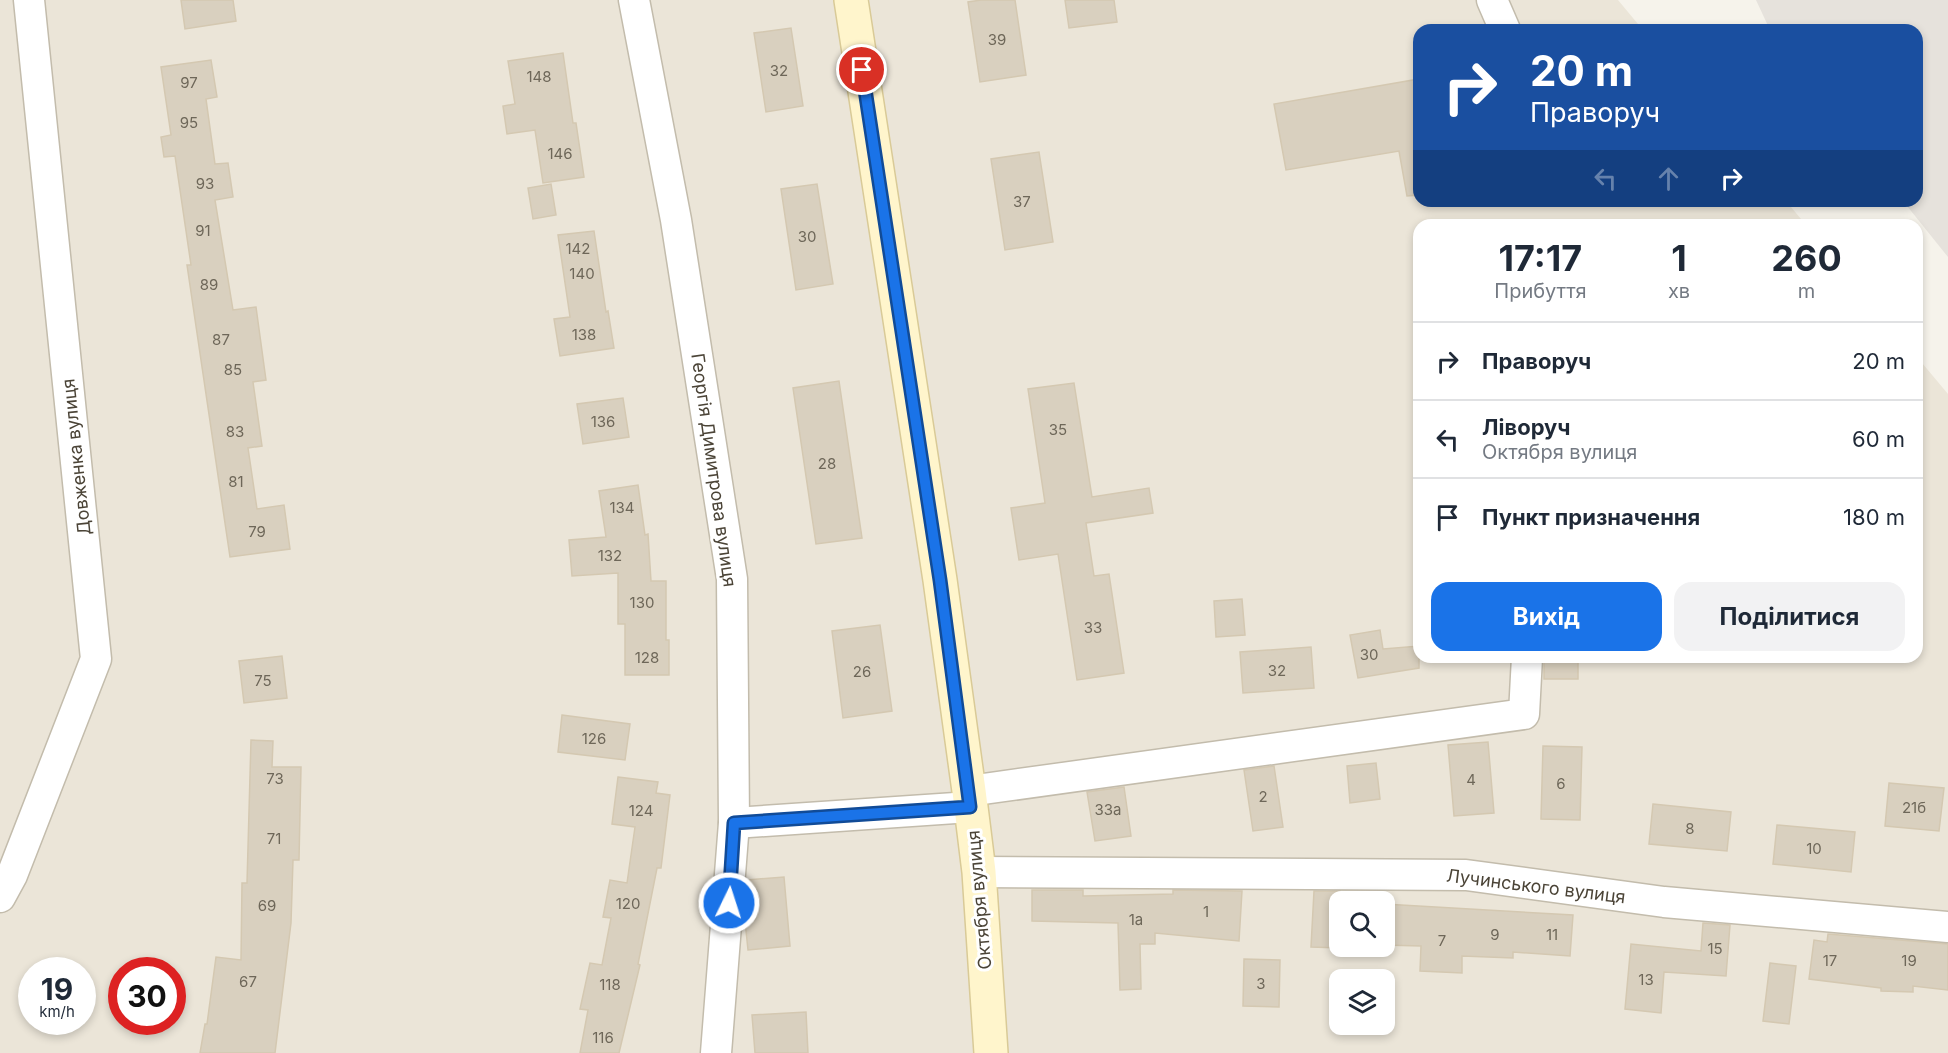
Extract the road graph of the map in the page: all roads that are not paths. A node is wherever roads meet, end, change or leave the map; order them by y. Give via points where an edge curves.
1 (29, 0) edge
2 (634, 0) edge
3 (851, 0) edge
4 (1492, 0) edge
5 (1502, 24) edge
6 (1527, 663) edge
7 (970, 799) junction
8 (734, 823) junction
9 (979, 872) junction
10 (0, 897) edge
11 (1948, 927) edge
12 (716, 1053) edge
13 (991, 1053) edge

1 - 10 street, Довженка вулиця via 96,659
2 - 8 street, Георгія Димитрова вулиця via 676,220 732,579
3 - 7 street, Октября вулиця
4 - 5 street
6 - 7 street via 1524,714
7 - 8 street
7 - 9 street, Октября вулиця
8 - 12 street, Георгія Димитрова вулиця
9 - 11 street, Лучинського вулиця via 1467,874 1664,902
9 - 13 street, Октября вулиця

